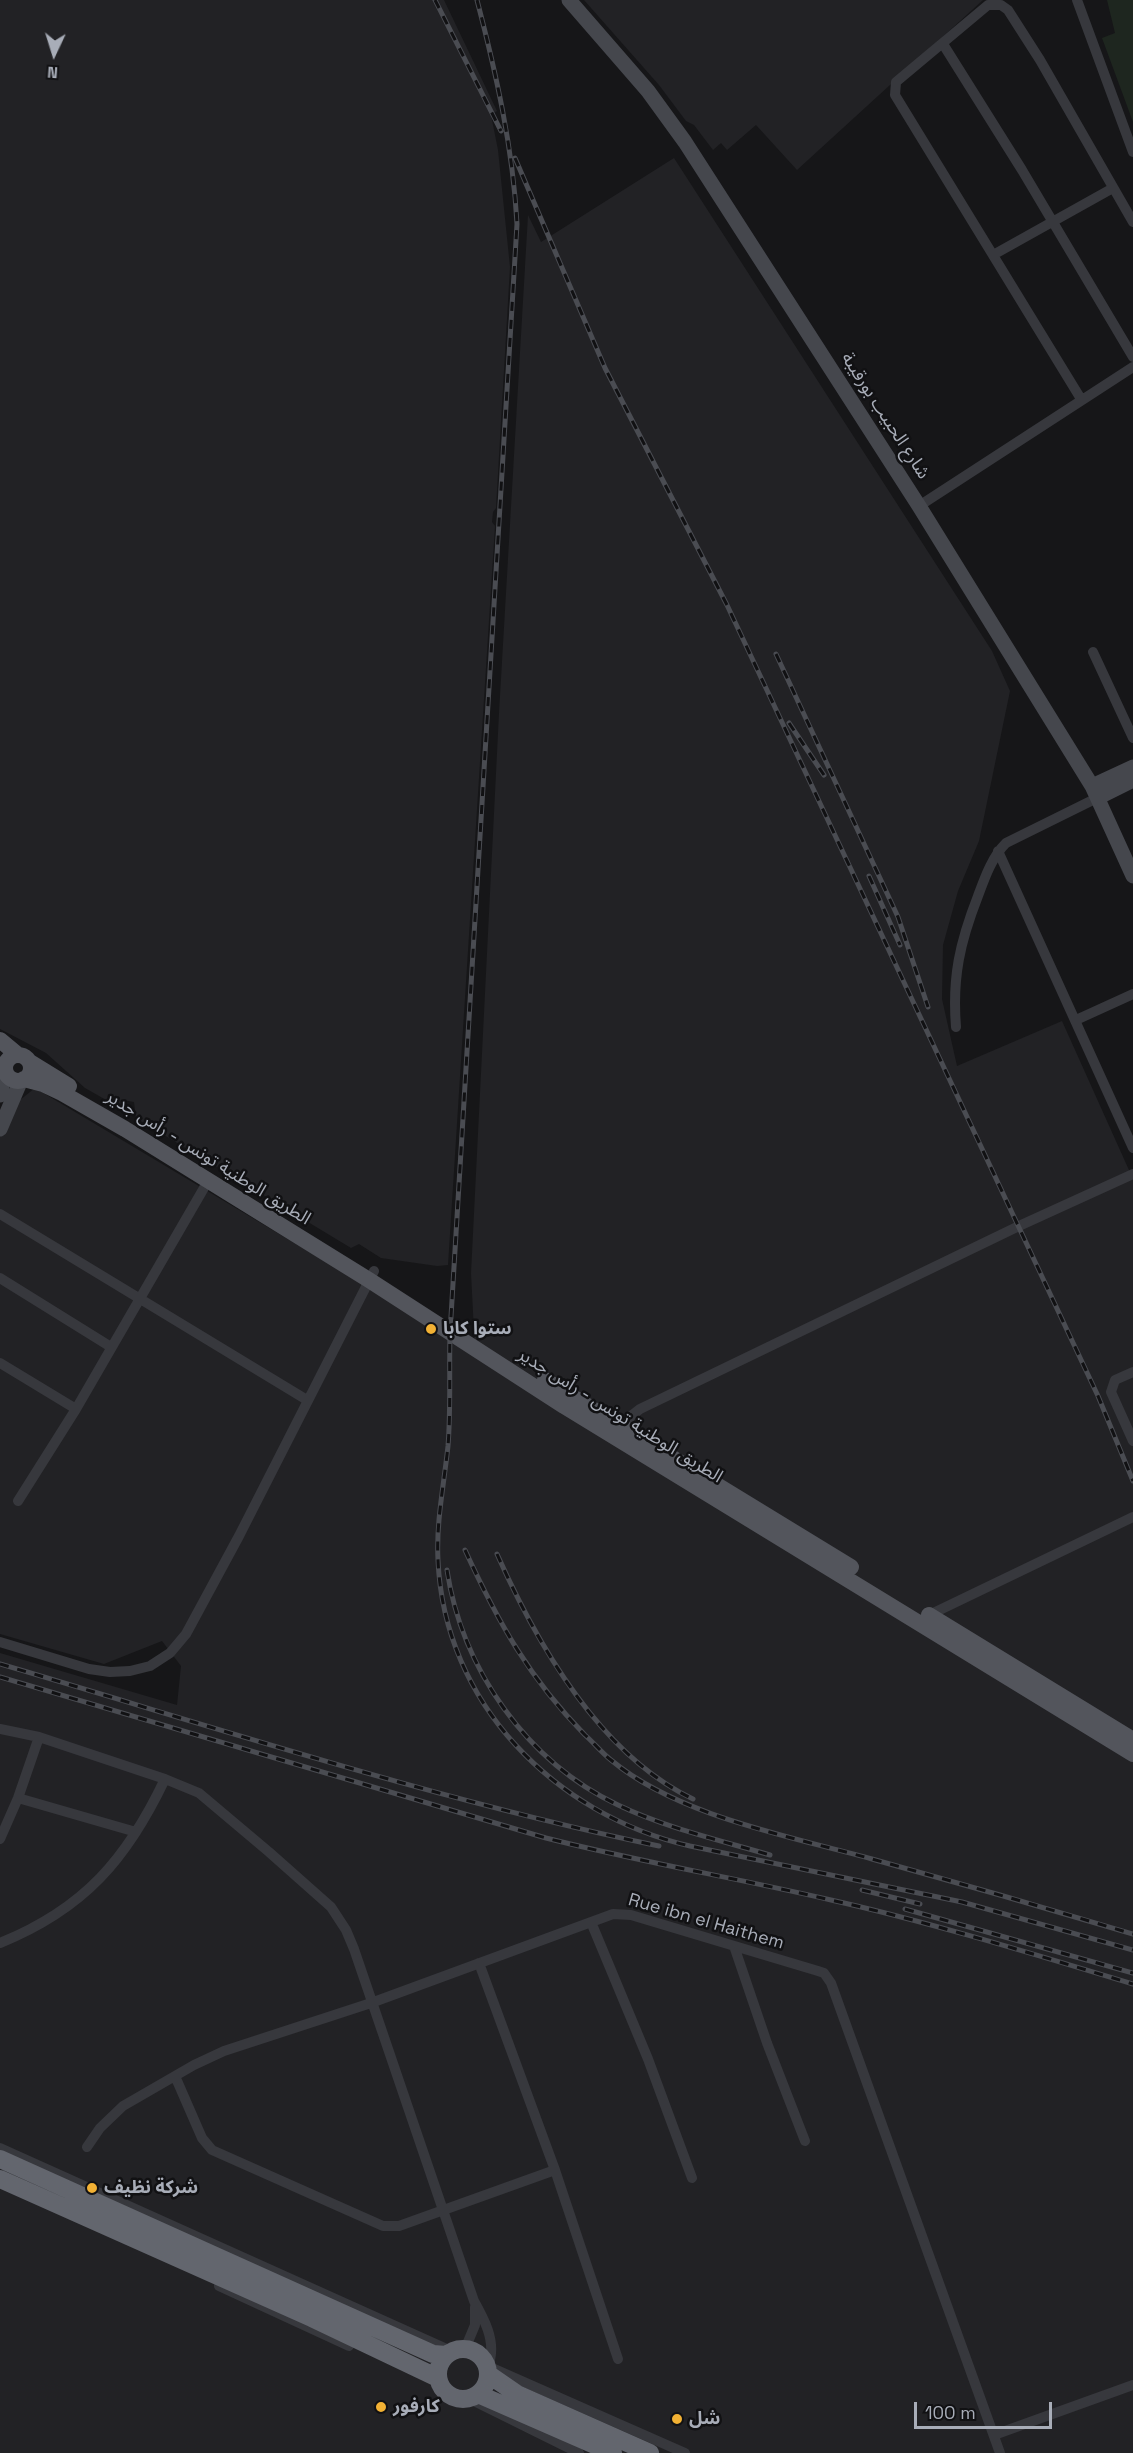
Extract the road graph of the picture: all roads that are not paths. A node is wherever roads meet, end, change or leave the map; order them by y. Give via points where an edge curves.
1 (569, 0) edge
2 (1077, 0) edge
3 (943, 44) junction
4 (1133, 152) edge
5 (1113, 188) junction
6 (1053, 221) junction
7 (1133, 222) edge
8 (993, 255) junction
9 (1133, 357) edge
10 (1133, 367) edge
11 (1081, 399) junction
12 (919, 506) junction
13 (1093, 652) dead end
14 (1133, 738) edge
15 (1133, 767) edge
16 (1133, 780) edge
17 (1096, 791) junction
18 (998, 850) junction
19 (1133, 876) edge
20 (1133, 994) edge
21 (1076, 1020) junction
22 (956, 1027) dead end
23 (0, 1040) edge
24 (24, 1058) junction
25 (3, 1065) edge
26 (22, 1080) junction
27 (0, 1095) edge
28 (0, 1129) edge
29 (1133, 1148) edge
30 (1133, 1174) edge
31 (208, 1181) junction
32 (0, 1214) edge
33 (371, 1276) junction
34 (0, 1278) edge
35 (140, 1299) junction
36 (111, 1347) junction
37 (0, 1364) edge
38 (1133, 1372) edge
39 (307, 1400) junction
40 (76, 1409) junction
41 (620, 1433) junction
42 (1133, 1442) edge
43 (18, 1501) dead end
44 (1133, 1517) edge
45 (924, 1619) junction
46 (0, 1642) edge
47 (0, 1729) edge
48 (39, 1737) junction
49 (1133, 1740) edge
50 (1133, 1754) edge
51 (165, 1779) junction
52 (18, 1798) junction
53 (136, 1833) junction
54 (0, 1839) edge
55 (591, 1922) junction
56 (0, 1943) edge
57 (734, 1946) junction
58 (479, 1963) junction
59 (371, 2003) junction
60 (175, 2076) junction
61 (805, 2142) dead end
62 (87, 2147) dead end
63 (0, 2148) edge
64 (0, 2159) edge
65 (555, 2170) junction
66 (692, 2178) dead end
67 (0, 2179) edge
68 (0, 2187) edge
69 (442, 2209) junction
70 (474, 2301) junction
71 (455, 2352) junction
72 (618, 2359) dead end
73 (487, 2368) junction
74 (440, 2383) junction
75 (1133, 2385) edge
76 (473, 2396) junction
77 (994, 2435) junction
78 (579, 2453) edge
79 (613, 2453) edge
80 (650, 2453) edge
81 (685, 2453) edge
82 (1000, 2453) edge

1 - 12 main road, شارع الحبيب بورقيبة via 648,91 685,142
2 - 4 street
3 - 5 street via 988,5 1001,4 1040,60
3 - 6 street
3 - 8 street via 896,82 895,95
5 - 6 street
5 - 7 street
6 - 8 street
6 - 9 street
8 - 11 street
10 - 11 street
11 - 12 street
12 - 17 main road, شارع الحبيب بورقيبة
13 - 14 street
15 - 17 main road
16 - 17 main road
17 - 18 street
17 - 19 main road, شارع الحبيب بورقيبة
18 - 21 street
18 - 22 street via 965,929 953,997
20 - 21 street
21 - 29 street
23 - 24 main road, الطريق الوطنية تونس - رأس جدير
24 - 25 main road via 10,1058
24 - 26 main road via 31,1070
24 - 33 main road, الطريق الوطنية تونس - رأس جدير
25 - 26 main road via 13,1080
25 - 27 main road
26 - 28 main road
26 - 31 main road, الطريق الوطنية تونس - رأس جدير via 43,1084 74,1099
30 - 41 street via 640,1409
31 - 33 main road, الطريق الوطنية تونس - رأس جدير
31 - 35 street
32 - 35 street
33 - 39 street
33 - 41 main road, الطريق الوطنية تونس - رأس جدير
34 - 36 street
35 - 36 street
35 - 39 street
36 - 40 street
37 - 40 street
38 - 42 street via 1115,1380 1111,1392
39 - 46 street via 192,1623 170,1653 150,1666 110,1672
40 - 43 street
41 - 45 main road, الطريق الوطنية تونس - رأس جدير
44 - 45 street
45 - 49 main road, الطريق الوطنية تونس - رأس جدير
45 - 50 main road, الطريق الوطنية تونس - رأس جدير
47 - 48 street
48 - 51 street
48 - 52 street
51 - 53 street
51 - 59 street via 209,1800 331,1907 346,1929
52 - 53 street
52 - 54 street
53 - 56 street via 108,1871 76,1901 21,1935
55 - 57 street, Rue ibn el Haithem via 621,1913
55 - 58 street, Rue ibn el Haithem
55 - 66 street
57 - 61 street
57 - 77 street, Rue ibn el Haithem via 824,1973 831,1983
58 - 59 street, Rue ibn el Haithem
58 - 65 street
59 - 60 street, Rue ibn el Haithem via 224,2051
59 - 69 street
60 - 62 street, Rue ibn el Haithem via 123,2106
60 - 69 street via 202,2138 212,2150 383,2226 399,2226
63 - 71 street
64 - 71 highway via 433,2354
65 - 69 street
65 - 72 street
67 - 74 highway via 312,2318
68 - 74 street
69 - 70 street
70 - 71 street via 476,2319
70 - 73 street via 490,2337 492,2352
71 - 73 highway via 477,2353
71 - 74 highway via 441,2362
73 - 76 highway via 487,2383
73 - 80 highway via 517,2394
73 - 81 street
74 - 76 highway via 453,2396
75 - 77 street
76 - 78 street
76 - 79 highway
77 - 82 street, Rue ibn el Haithem

